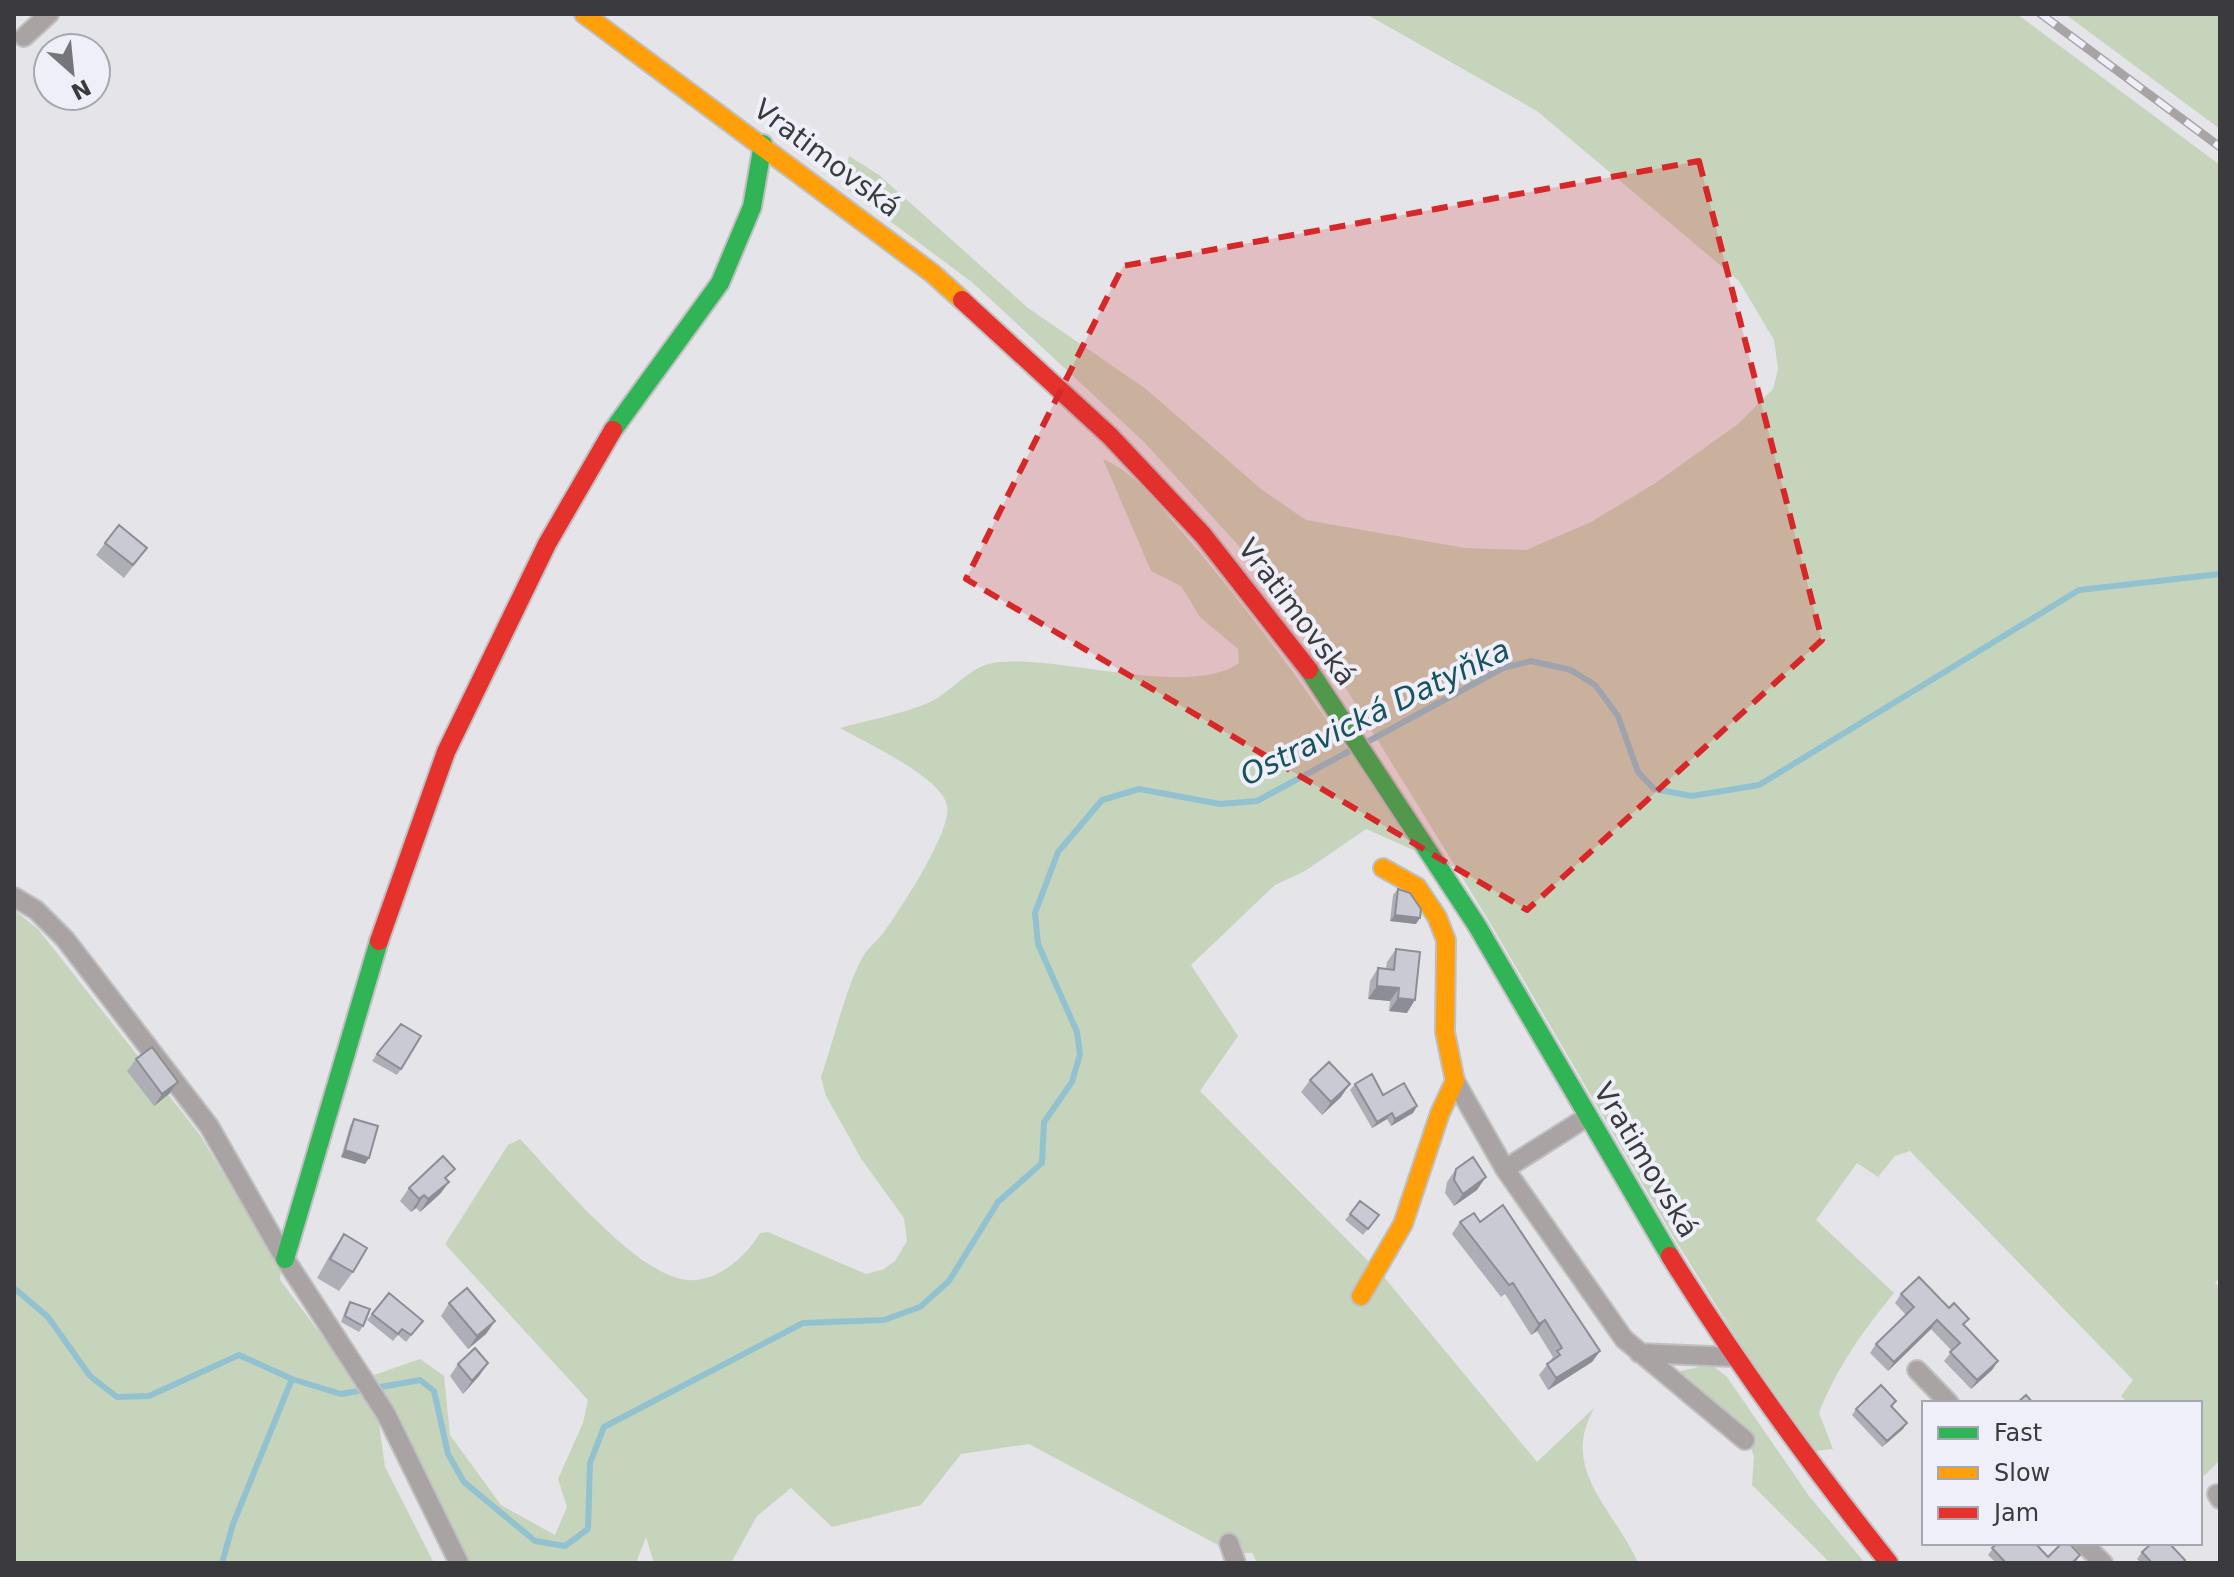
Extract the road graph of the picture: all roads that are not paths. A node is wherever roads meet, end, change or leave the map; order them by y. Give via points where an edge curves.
1 (49, 14) edge
2 (584, 14) edge
3 (24, 37) dead end
4 (763, 144) junction
5 (1383, 868) dead end
6 (14, 897) edge
7 (1455, 1081) junction
8 (1587, 1117) junction
9 (1505, 1169) junction
10 (285, 1259) junction
11 (1361, 1296) dead end
12 (1639, 1353) junction
13 (1733, 1357) junction
14 (1917, 1370) dead end
15 (1947, 1401) edge
16 (1745, 1440) dead end
17 (1229, 1543) dead end
18 (2085, 1545) edge
19 (459, 1563) edge
20 (1236, 1563) edge
21 (1889, 1563) edge
22 (2103, 1563) edge

1 - 3 street
2 - 4 main road, Vratimovská
4 - 8 main road, Vratimovská via 932,273 1016,347 1203,535 1311,673 1476,924
4 - 10 main road via 752,207 720,283 609,435 547,544 446,752 370,966
5 - 7 main road via 1426,897 1446,940 1445,1032
6 - 10 street via 65,939 209,1126
7 - 9 street
7 - 11 main road via 1403,1224
8 - 9 street
8 - 13 main road, Vratimovská
9 - 12 street
10 - 19 street via 386,1414
12 - 13 street
12 - 16 street
13 - 21 main road, Vratimovská
14 - 15 street
17 - 20 street
18 - 22 street

